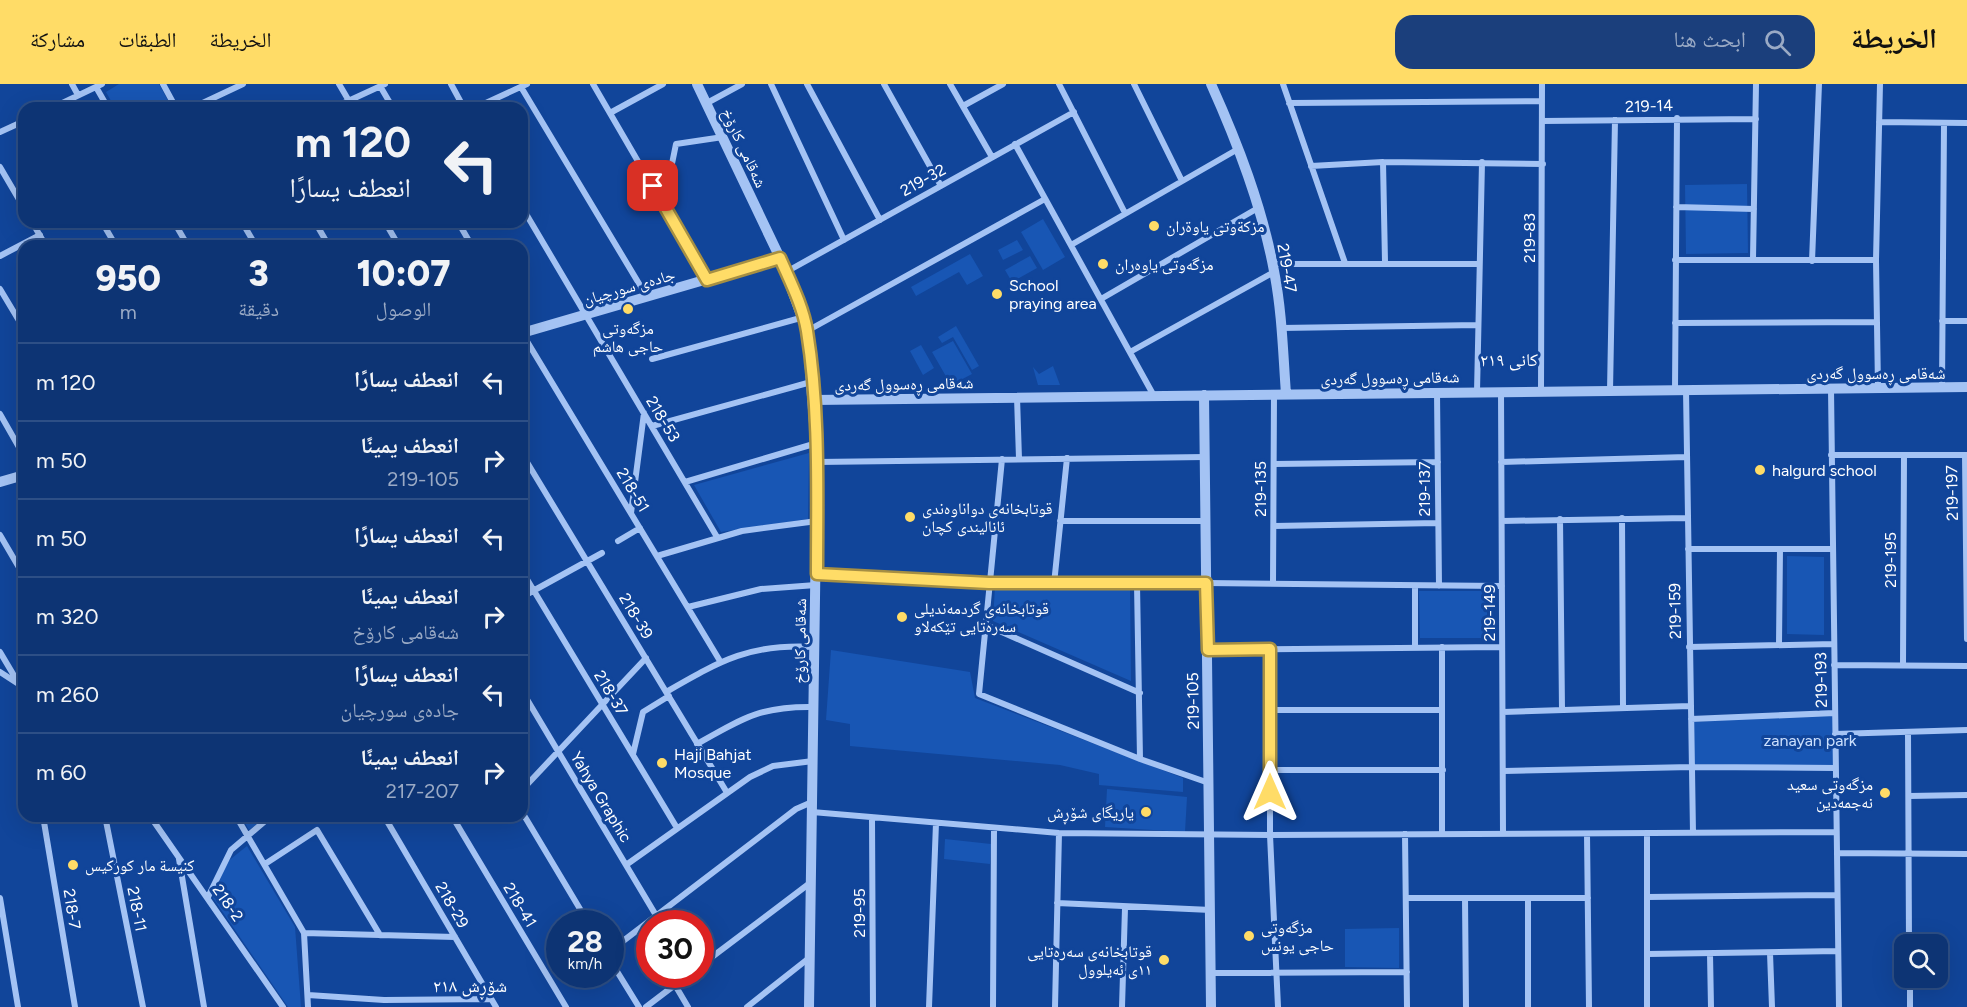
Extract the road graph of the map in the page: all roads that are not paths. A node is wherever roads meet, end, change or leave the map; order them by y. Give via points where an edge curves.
1 (72, 84) edge
2 (163, 84) edge
3 (339, 84) edge
4 (451, 84) edge
5 (593, 84) edge
6 (663, 84) edge
7 (697, 84) edge
8 (742, 84) edge
9 (771, 84) edge
10 (807, 84) edge
11 (884, 84) edge
12 (950, 84) edge
13 (1003, 84) edge
14 (1059, 84) edge
15 (1134, 84) edge
16 (1211, 84) edge
17 (1283, 84) edge
18 (1542, 84) edge
19 (1756, 84) edge
20 (1819, 84) edge
21 (1880, 84) edge
22 (239, 85) edge
23 (383, 85) edge
24 (99, 86) edge
25 (524, 86) edge
26 (78, 95) junction
27 (349, 101) joint
28 (1542, 101) junction
29 (64, 102) edge
30 (106, 102) edge
31 (173, 102) edge
32 (204, 102) edge
33 (390, 102) edge
34 (461, 102) edge
35 (488, 102) edge
36 (706, 103) junction
37 (1289, 103) junction
38 (963, 106) junction
39 (1074, 112) junction
40 (610, 113) junction
41 (1677, 118) junction
42 (1756, 118) junction
43 (1615, 120) junction
44 (1542, 121) junction
45 (1879, 122) junction
46 (1967, 123) edge
47 (18, 124) edge
48 (1944, 124) junction
49 (0, 132) edge
50 (723, 137) junction
51 (1015, 144) junction
52 (1238, 149) junction
53 (992, 158) junction
54 (1383, 162) junction
55 (1482, 162) junction
56 (1543, 164) junction
57 (1311, 166) junction
58 (0, 167) edge
59 (1182, 181) junction
60 (941, 186) junction
61 (18, 198) edge
62 (1045, 199) junction
63 (664, 204) junction
64 (1676, 207) junction
65 (1258, 208) junction
66 (1754, 209) junction
67 (1125, 213) junction
68 (528, 217) edge
69 (880, 220) junction
70 (36, 228) edge
71 (40, 235) junction
72 (30, 240) edge
73 (43, 240) edge
74 (844, 240) junction
75 (1071, 244) junction
76 (18, 247) edge
77 (0, 256) edge
78 (780, 258) junction
79 (1753, 259) junction
80 (1675, 260) junction
81 (1876, 260) junction
82 (1812, 261) junction
83 (1385, 262) junction
84 (1345, 263) junction
85 (1479, 264) junction
86 (1273, 268) junction
87 (786, 272) junction
88 (707, 280) junction
89 (0, 289) edge
90 (647, 297) junction
91 (1101, 299) junction
92 (586, 315) junction
93 (804, 317) junction
94 (18, 319) edge
95 (1942, 321) junction
96 (1967, 321) edge
97 (1876, 322) junction
98 (1675, 323) junction
99 (1478, 325) junction
100 (1281, 328) junction
101 (528, 331) edge
102 (807, 331) junction
103 (528, 343) edge
104 (1130, 352) junction
105 (652, 359) dead end
106 (812, 381) junction
107 (1967, 387) edge
108 (1831, 388) junction
109 (1878, 388) junction
110 (1942, 388) junction
111 (1675, 390) junction
112 (1686, 390) junction
113 (1541, 391) junction
114 (1610, 391) junction
115 (1437, 392) junction
116 (1477, 392) junction
117 (1501, 392) junction
118 (1274, 394) junction
119 (1286, 394) junction
120 (1204, 395) junction
121 (1154, 396) junction
122 (1017, 397) junction
123 (813, 400) junction
124 (644, 412) junction
125 (0, 414) edge
126 (652, 426) junction
127 (817, 443) junction
128 (18, 446) edge
129 (1832, 455) junction
130 (1904, 455) junction
131 (1966, 455) edge
132 (1205, 457) junction
133 (1686, 457) junction
134 (1068, 458) junction
135 (1002, 459) junction
136 (1018, 459) junction
137 (817, 462) junction
138 (1438, 462) junction
139 (1501, 462) junction
140 (528, 464) edge
141 (1274, 464) junction
142 (18, 477) edge
143 (0, 482) edge
144 (685, 482) junction
145 (631, 513) junction
146 (1622, 518) junction
147 (1687, 518) junction
148 (1560, 519) junction
149 (817, 521) junction
150 (1060, 521) junction
151 (1206, 521) junction
152 (1502, 521) junction
153 (1438, 523) junction
154 (1274, 526) junction
155 (640, 528) junction
156 (0, 535) edge
157 (717, 537) junction
158 (618, 541) dead end
159 (1967, 547) edge
160 (1688, 549) junction
161 (1780, 549) junction
162 (1833, 549) junction
163 (602, 553) dead end
164 (657, 556) junction
165 (587, 561) junction
166 (18, 566) edge
167 (817, 574) junction
168 (528, 581) edge
169 (989, 583) junction
170 (1206, 583) junction
171 (1054, 584) junction
172 (1137, 584) junction
173 (1273, 584) junction
174 (816, 585) junction
175 (1415, 586) junction
176 (1439, 586) junction
177 (1502, 586) junction
178 (534, 591) junction
179 (528, 594) edge
180 (688, 607) junction
181 (986, 626) junction
182 (1967, 639) edge
183 (1779, 644) junction
184 (1834, 644) junction
185 (1689, 646) junction
186 (815, 647) junction
187 (1442, 647) junction
188 (1502, 647) junction
189 (1415, 648) junction
190 (1270, 649) junction
191 (1208, 650) junction
192 (0, 652) edge
193 (646, 658) junction
194 (720, 661) junction
195 (1834, 665) junction
196 (1903, 665) junction
197 (1967, 666) edge
198 (0, 672) edge
199 (18, 680) edge
200 (18, 683) edge
201 (1140, 693) junction
202 (668, 694) junction
203 (528, 701) edge
204 (603, 705) junction
205 (1690, 705) junction
206 (814, 707) junction
207 (1623, 708) junction
208 (1270, 710) junction
209 (1442, 710) junction
210 (1562, 710) junction
211 (1503, 712) junction
212 (1835, 713) junction
213 (1691, 719) junction
214 (1967, 730) edge
215 (1908, 732) junction
216 (1835, 734) junction
217 (698, 744) junction
218 (558, 751) junction
219 (633, 754) junction
220 (1140, 759) junction
221 (813, 761) junction
222 (1692, 767) junction
223 (1836, 768) junction
224 (1270, 770) junction
225 (1443, 770) junction
226 (1504, 771) junction
227 (1209, 783) junction
228 (528, 784) edge
229 (726, 791) junction
230 (1967, 795) edge
231 (1909, 796) junction
232 (812, 807) junction
233 (872, 818) junction
234 (44, 822) edge
235 (106, 822) edge
236 (154, 822) edge
237 (239, 822) edge
238 (263, 822) edge
239 (388, 822) edge
240 (456, 822) edge
241 (528, 822) edge
242 (936, 823) junction
243 (677, 828) junction
244 (994, 828) junction
245 (1693, 832) junction
246 (1836, 832) junction
247 (1059, 833) junction
248 (1647, 833) junction
249 (1405, 834) junction
250 (1442, 834) junction
251 (1503, 834) junction
252 (1587, 834) junction
253 (247, 835) junction
254 (1209, 835) junction
255 (1270, 835) junction
256 (1837, 853) junction
257 (1909, 853) junction
258 (1967, 854) edge
259 (178, 856) junction
260 (265, 864) junction
261 (626, 865) junction
262 (811, 882) junction
263 (1837, 895) junction
264 (208, 897) junction
265 (1647, 897) junction
266 (0, 898) edge
267 (1406, 898) junction
268 (1465, 898) junction
269 (1528, 898) junction
270 (1588, 898) junction
271 (1058, 903) junction
272 (1125, 908) junction
273 (581, 910) edge
274 (653, 910) edge
275 (666, 910) edge
276 (1210, 910) junction
277 (304, 933) junction
278 (1909, 934) edge
279 (380, 935) junction
280 (455, 937) junction
281 (1838, 951) junction
282 (1770, 953) junction
283 (1647, 954) junction
284 (1710, 954) junction
285 (714, 955) edge
286 (810, 958) junction
287 (1407, 972) junction
288 (1211, 973) junction
289 (1278, 973) junction
290 (624, 983) edge
291 (671, 988) edge
292 (677, 988) edge
293 (1910, 988) edge
294 (308, 995) junction
295 (491, 999) junction
296 (384, 1004) edge
297 (18, 1007) edge
298 (75, 1007) edge
299 (143, 1007) edge
300 (204, 1007) edge
301 (283, 1007) edge
302 (308, 1007) edge
303 (496, 1007) edge
304 (566, 1007) edge
305 (639, 1007) edge
306 (646, 1007) edge
307 (688, 1007) edge
308 (747, 1007) edge
309 (809, 1007) edge
310 (873, 1007) edge
311 (929, 1007) edge
312 (993, 1007) edge
313 (1055, 1007) edge
314 (1122, 1007) edge
315 (1210, 1007) edge
316 (1278, 1007) edge
317 (1407, 1007) edge
318 (1466, 1007) edge
319 (1528, 1007) edge
320 (1589, 1007) edge
321 (1647, 1007) edge
322 (1711, 1007) edge
323 (1772, 1007) edge
324 (1839, 1007) edge
325 (1910, 1007) edge

1 - 26 street
2 - 31 street
3 - 27 street
4 - 34 street
5 - 40 street
6 - 40 street
7 - 36 street, شەقامی کارۆخ
8 - 36 street
9 - 74 street
10 - 69 street
11 - 60 street
12 - 38 street
13 - 38 street
14 - 39 street
15 - 59 street
16 - 52 street, 219-47
17 - 37 street
18 - 28 street, 219-83
19 - 42 street
20 - 82 street
21 - 45 street
22 - 32 street
23 - 27 street
23 - 33 street
24 - 26 street
24 - 30 street
25 - 35 street
25 - 90 street
26 - 29 street
28 - 37 street
28 - 44 street, 219-83
36 - 50 street, شەقامی کارۆخ
37 - 57 street
38 - 53 street
39 - 51 street, 219-32
39 - 67 street
40 - 63 street
41 - 42 street, 219-14
41 - 43 street, 219-14
41 - 64 street
42 - 66 street
43 - 44 street, 219-14
43 - 114 street
44 - 56 street, 219-83
45 - 48 street
45 - 81 street
46 - 48 street
47 - 49 street
48 - 95 street
50 - 63 street via 676,144
50 - 78 street, شەقامی کارۆخ
51 - 53 street, 219-32
51 - 62 street
52 - 59 street
52 - 65 street, 219-47
53 - 60 street, 219-32
54 - 55 street
54 - 57 street
54 - 83 street
55 - 56 street
55 - 85 street
56 - 113 street, 219-83
57 - 84 street
58 - 61 street
59 - 67 street
60 - 69 street, 219-32
62 - 75 street
62 - 102 street
63 - 88 street
64 - 66 street
64 - 80 street
65 - 86 street, 219-47
65 - 91 street
66 - 79 street
67 - 75 street
68 - 92 street, 218-53
69 - 74 street, 219-32
70 - 71 street
71 - 72 street
71 - 73 street
74 - 87 street, 219-32
75 - 91 street
76 - 77 street
78 - 87 street, شەقامی کارۆخ
78 - 88 street, جادەی سورچیان
79 - 80 street
79 - 82 street
80 - 98 street
81 - 82 street
81 - 97 street
83 - 84 street
83 - 85 street
84 - 86 street
85 - 99 street
86 - 100 street, 219-47
86 - 104 street
87 - 93 street, شەقامی کارۆخ
88 - 90 street, جادەی سورچیان
89 - 94 street
90 - 92 street, جادەی سورچیان
91 - 104 street
92 - 101 street, جادەی سورچیان
92 - 124 street, 218-53
93 - 102 street, شەقامی کارۆخ
93 - 105 street
95 - 96 street
95 - 110 street
97 - 98 street
97 - 109 street
98 - 111 street
99 - 100 street
99 - 116 street
100 - 119 street, 219-47
102 - 106 street, شەقامی کارۆخ
103 - 145 street, 218-51
104 - 121 street
106 - 123 street, شەقامی کارۆخ
106 - 126 street
107 - 110 street, شەقامی ڕەسوول گەردی
108 - 109 street, شەقامی ڕەسوول گەردی
108 - 112 street, شەقامی ڕەسوول گەردی
108 - 129 street, 219-193
109 - 110 street, شەقامی ڕەسوول گەردی
111 - 112 street, شەقامی ڕەسوول گەردی
111 - 114 street, شەقامی ڕەسوول گەردی
112 - 133 street, 219-159
113 - 114 street, شەقامی ڕەسوول گەردی
113 - 117 street, شەقامی ڕەسوول گەردی
115 - 116 street, شەقامی ڕەسوول گەردی
115 - 119 street, شەقامی ڕەسوول گەردی
115 - 138 street, 219-137
116 - 117 street, شەقامی ڕەسوول گەردی
117 - 139 street, 219-149
118 - 119 street, شەقامی ڕەسوول گەردی
118 - 120 street, شەقامی ڕەسوول گەردی
118 - 141 street, 219-135
120 - 121 street, شەقامی ڕەسوول گەردی
120 - 132 street, 219-105
121 - 122 street, شەقامی ڕەسوول گەردی
122 - 123 street, شەقامی ڕەسوول گەردی
122 - 136 street
123 - 127 street, شەقامی کارۆخ
124 - 126 street, 218-53
124 - 145 street
125 - 128 street
126 - 144 street, 218-53
127 - 137 street, شەقامی کارۆخ
127 - 144 street
129 - 130 street
129 - 162 street, 219-193
130 - 131 street
130 - 196 street, 219-195
131 - 159 street, 219-197
132 - 134 street
132 - 151 street, 219-105
133 - 139 street
133 - 147 street, 219-159
134 - 136 street
134 - 150 street
135 - 136 street
135 - 137 street
135 - 169 street
137 - 149 street, شەقامی کارۆخ
138 - 141 street
138 - 153 street, 219-137
139 - 152 street, 219-149
140 - 165 street, 218-39
141 - 154 street, 219-135
142 - 143 street
144 - 157 street, 218-53
145 - 155 street, 218-51
146 - 147 street
146 - 148 street
146 - 207 street
147 - 160 street, 219-159
148 - 152 street
148 - 210 street
149 - 157 street
149 - 167 street, شەقامی کارۆخ
150 - 151 street
150 - 171 street
151 - 170 street, 219-105
152 - 177 street, 219-149
153 - 154 street
153 - 176 street, 219-137
154 - 173 street, 219-135
155 - 158 street
155 - 164 street, 218-51
156 - 166 street
157 - 164 street
159 - 182 street, 219-197
160 - 161 street
160 - 185 street, 219-159
161 - 162 street
161 - 183 street
162 - 184 street, 219-193
163 - 165 street
164 - 180 street, 218-51
165 - 178 street
165 - 193 street, 218-39
167 - 169 street
167 - 174 street, شەقامی کارۆخ
168 - 178 street, 218-37
169 - 171 street
169 - 181 street
170 - 172 street
170 - 173 street
170 - 191 street, 219-105
171 - 172 street
172 - 201 street
173 - 175 street
174 - 180 street via 761,589
174 - 186 street, شەقامی کارۆخ
175 - 176 street
175 - 189 street
176 - 177 street
177 - 188 street, 219-149
178 - 179 street
178 - 204 street, 218-37
180 - 194 street, 218-51
181 - 201 street
181 - 220 street via 980,694
183 - 184 street
183 - 185 street
184 - 195 street, 219-193
185 - 205 street, 219-159
186 - 194 street via 776,646
186 - 206 street, شەقامی کارۆخ
187 - 188 street
187 - 189 street
187 - 209 street
188 - 211 street, 219-149
189 - 190 street
190 - 191 street
190 - 208 street
191 - 227 street, 219-105
192 - 199 street
193 - 202 street, 218-39
193 - 204 street
194 - 202 street
195 - 196 street
195 - 212 street, 219-193
196 - 197 street
198 - 200 street
201 - 220 street
202 - 217 street, 218-39
202 - 219 street via 643,712
203 - 218 street, Yahya Graphic
204 - 218 street
204 - 219 street, 218-37
205 - 207 street
205 - 213 street, 219-159
206 - 217 street via 765,710
206 - 221 street, شەقامی کارۆخ
207 - 210 street
208 - 209 street
208 - 224 street
209 - 225 street
210 - 211 street
211 - 226 street, 219-149
212 - 213 street
212 - 216 street, 219-193
213 - 222 street, 219-159
214 - 215 street
215 - 216 street
215 - 231 street
216 - 223 street, 219-193
217 - 229 street, 218-39
218 - 228 street
218 - 261 street, Yahya Graphic
219 - 243 street, 218-37
220 - 227 street
221 - 229 street via 773,766
221 - 232 street, شەقامی کارۆخ
222 - 223 street
222 - 226 street
222 - 245 street, 219-159
223 - 246 street, 219-193
224 - 225 street
224 - 255 street
225 - 250 street
226 - 251 street, 219-149
227 - 254 street, 219-105
229 - 243 street
230 - 231 street
231 - 257 street
232 - 233 street
232 - 262 street, شەقامی کارۆخ
232 - 275 street via 796,808
233 - 242 street
233 - 310 street, 219-95
234 - 298 street, 218-7
235 - 299 street, 218-11
236 - 259 street, 218-2
237 - 253 street
238 - 253 street
239 - 280 street, 218-29
240 - 304 street, 218-41
241 - 273 street
242 - 244 street
242 - 311 street
243 - 261 street
244 - 247 street
244 - 312 street
245 - 246 street
245 - 248 street
246 - 256 street, 219-193
247 - 254 street
247 - 271 street
248 - 252 street
248 - 265 street
249 - 250 street
249 - 255 street
249 - 267 street
250 - 251 street
251 - 252 street
252 - 270 street
253 - 260 street
253 - 264 street via 223,863
254 - 255 street
254 - 276 street, 219-105
255 - 289 street
256 - 257 street
256 - 263 street, 219-193
257 - 258 street
257 - 278 street
259 - 264 street, 218-2
259 - 300 street
260 - 277 street
260 - 279 street via 317,830
261 - 274 street, Yahya Graphic
262 - 285 street
262 - 286 street, شەقامی کارۆخ
263 - 265 street
263 - 281 street, 219-193
264 - 301 street, 218-2
265 - 283 street
266 - 297 street
267 - 268 street
267 - 287 street
268 - 269 street
268 - 318 street
269 - 270 street
269 - 319 street
270 - 320 street
271 - 272 street
271 - 313 street
272 - 276 street
272 - 314 street
276 - 288 street, 219-105
277 - 279 street
277 - 294 street
279 - 280 street
280 - 295 street, 218-29
281 - 282 street
281 - 324 street, 219-193
282 - 284 street
282 - 323 street
283 - 284 street
283 - 321 street
284 - 322 street
286 - 308 street
286 - 309 street, شەقامی کارۆخ
287 - 289 street
287 - 317 street
288 - 289 street
288 - 315 street, 219-105
289 - 316 street
290 - 305 street
291 - 306 street
292 - 307 street
293 - 325 street
294 - 296 street
294 - 302 street
295 - 296 street
295 - 303 street, 218-29

